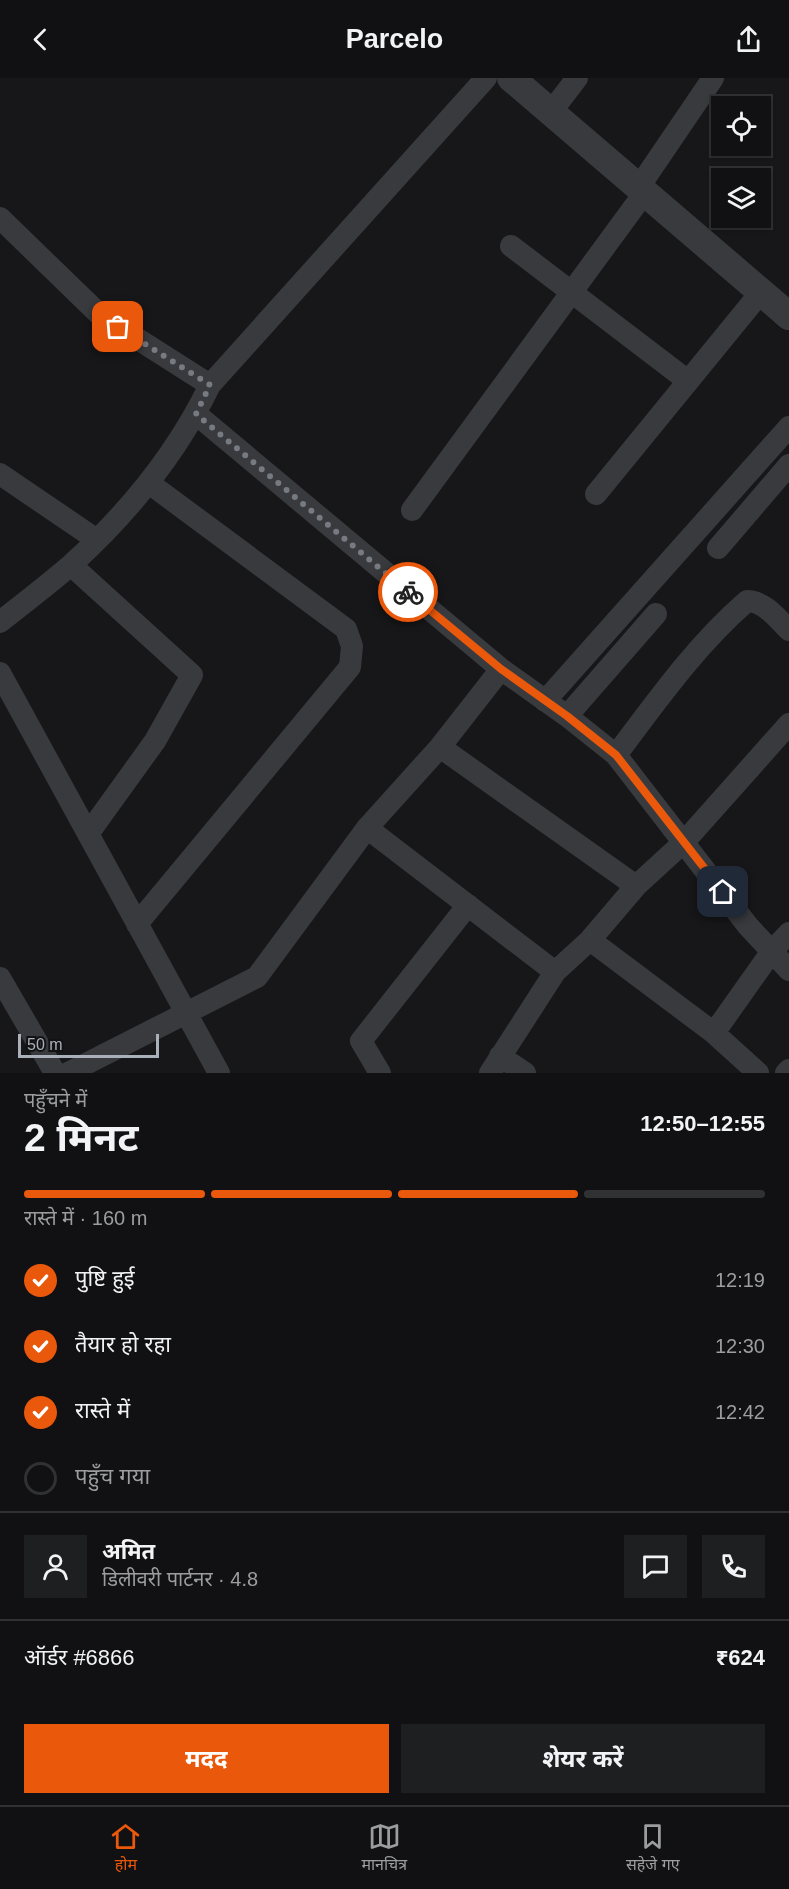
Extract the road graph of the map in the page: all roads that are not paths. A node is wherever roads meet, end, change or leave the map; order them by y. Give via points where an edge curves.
1 (486, 78) edge
2 (511, 78) edge
3 (577, 78) edge
4 (713, 78) edge
5 (551, 112) junction
6 (642, 190) junction
7 (0, 218) edge
8 (511, 246) dead end
9 (761, 291) junction
10 (572, 292) junction
11 (789, 316) edge
12 (688, 381) junction
13 (210, 385) junction
14 (196, 414) junction
15 (789, 427) edge
16 (789, 465) edge
17 (0, 474) edge
18 (149, 483) junction
19 (596, 494) dead end
20 (412, 510) dead end
21 (97, 540) junction
22 (718, 548) dead end
23 (71, 565) junction
24 (656, 614) dead end
25 (0, 622) edge
26 (789, 630) edge
27 (501, 669) junction
28 (0, 673) edge
29 (545, 701) junction
30 (567, 716) junction
31 (789, 724) edge
32 (440, 747) junction
33 (616, 755) junction
34 (368, 828) junction
35 (88, 834) junction
36 (684, 842) junction
37 (636, 886) junction
38 (468, 905) junction
39 (137, 924) junction
40 (789, 933) edge
41 (590, 940) junction
42 (772, 951) junction
43 (789, 970) edge
44 (555, 972) junction
45 (0, 978) edge
46 (186, 1012) junction
47 (714, 1032) junction
48 (495, 1065) edge
49 (55, 1073) edge
50 (68, 1073) edge
51 (219, 1073) edge
52 (380, 1073) edge
53 (525, 1073) edge
54 (758, 1073) edge

1 - 13 street
2 - 5 street
3 - 5 street
4 - 6 street
5 - 6 street
6 - 9 street
6 - 10 street
7 - 13 street via 100,315
8 - 10 street
9 - 11 street
9 - 12 street
10 - 12 street
10 - 20 street
12 - 19 street
13 - 14 street
14 - 18 street
14 - 27 street
15 - 29 street
16 - 22 street
17 - 21 street
18 - 21 street
18 - 39 street via 346,629 352,646 350,668
21 - 23 street
23 - 25 street
23 - 35 street via 192,675 155,741
24 - 30 street
26 - 33 street via 770,611 747,601 671,682
27 - 29 street
27 - 32 street
28 - 35 street
29 - 30 street
30 - 33 street
31 - 36 street
32 - 34 street
32 - 37 street
33 - 36 street
34 - 38 street
34 - 46 street via 257,977
35 - 39 street
36 - 37 street
36 - 42 street
37 - 41 street
38 - 44 street
38 - 52 street via 361,1041
39 - 46 street
40 - 42 street
41 - 44 street
41 - 47 street
42 - 43 street
42 - 47 street
44 - 48 street
45 - 49 street
46 - 50 street
46 - 51 street
47 - 54 street
48 - 53 street

